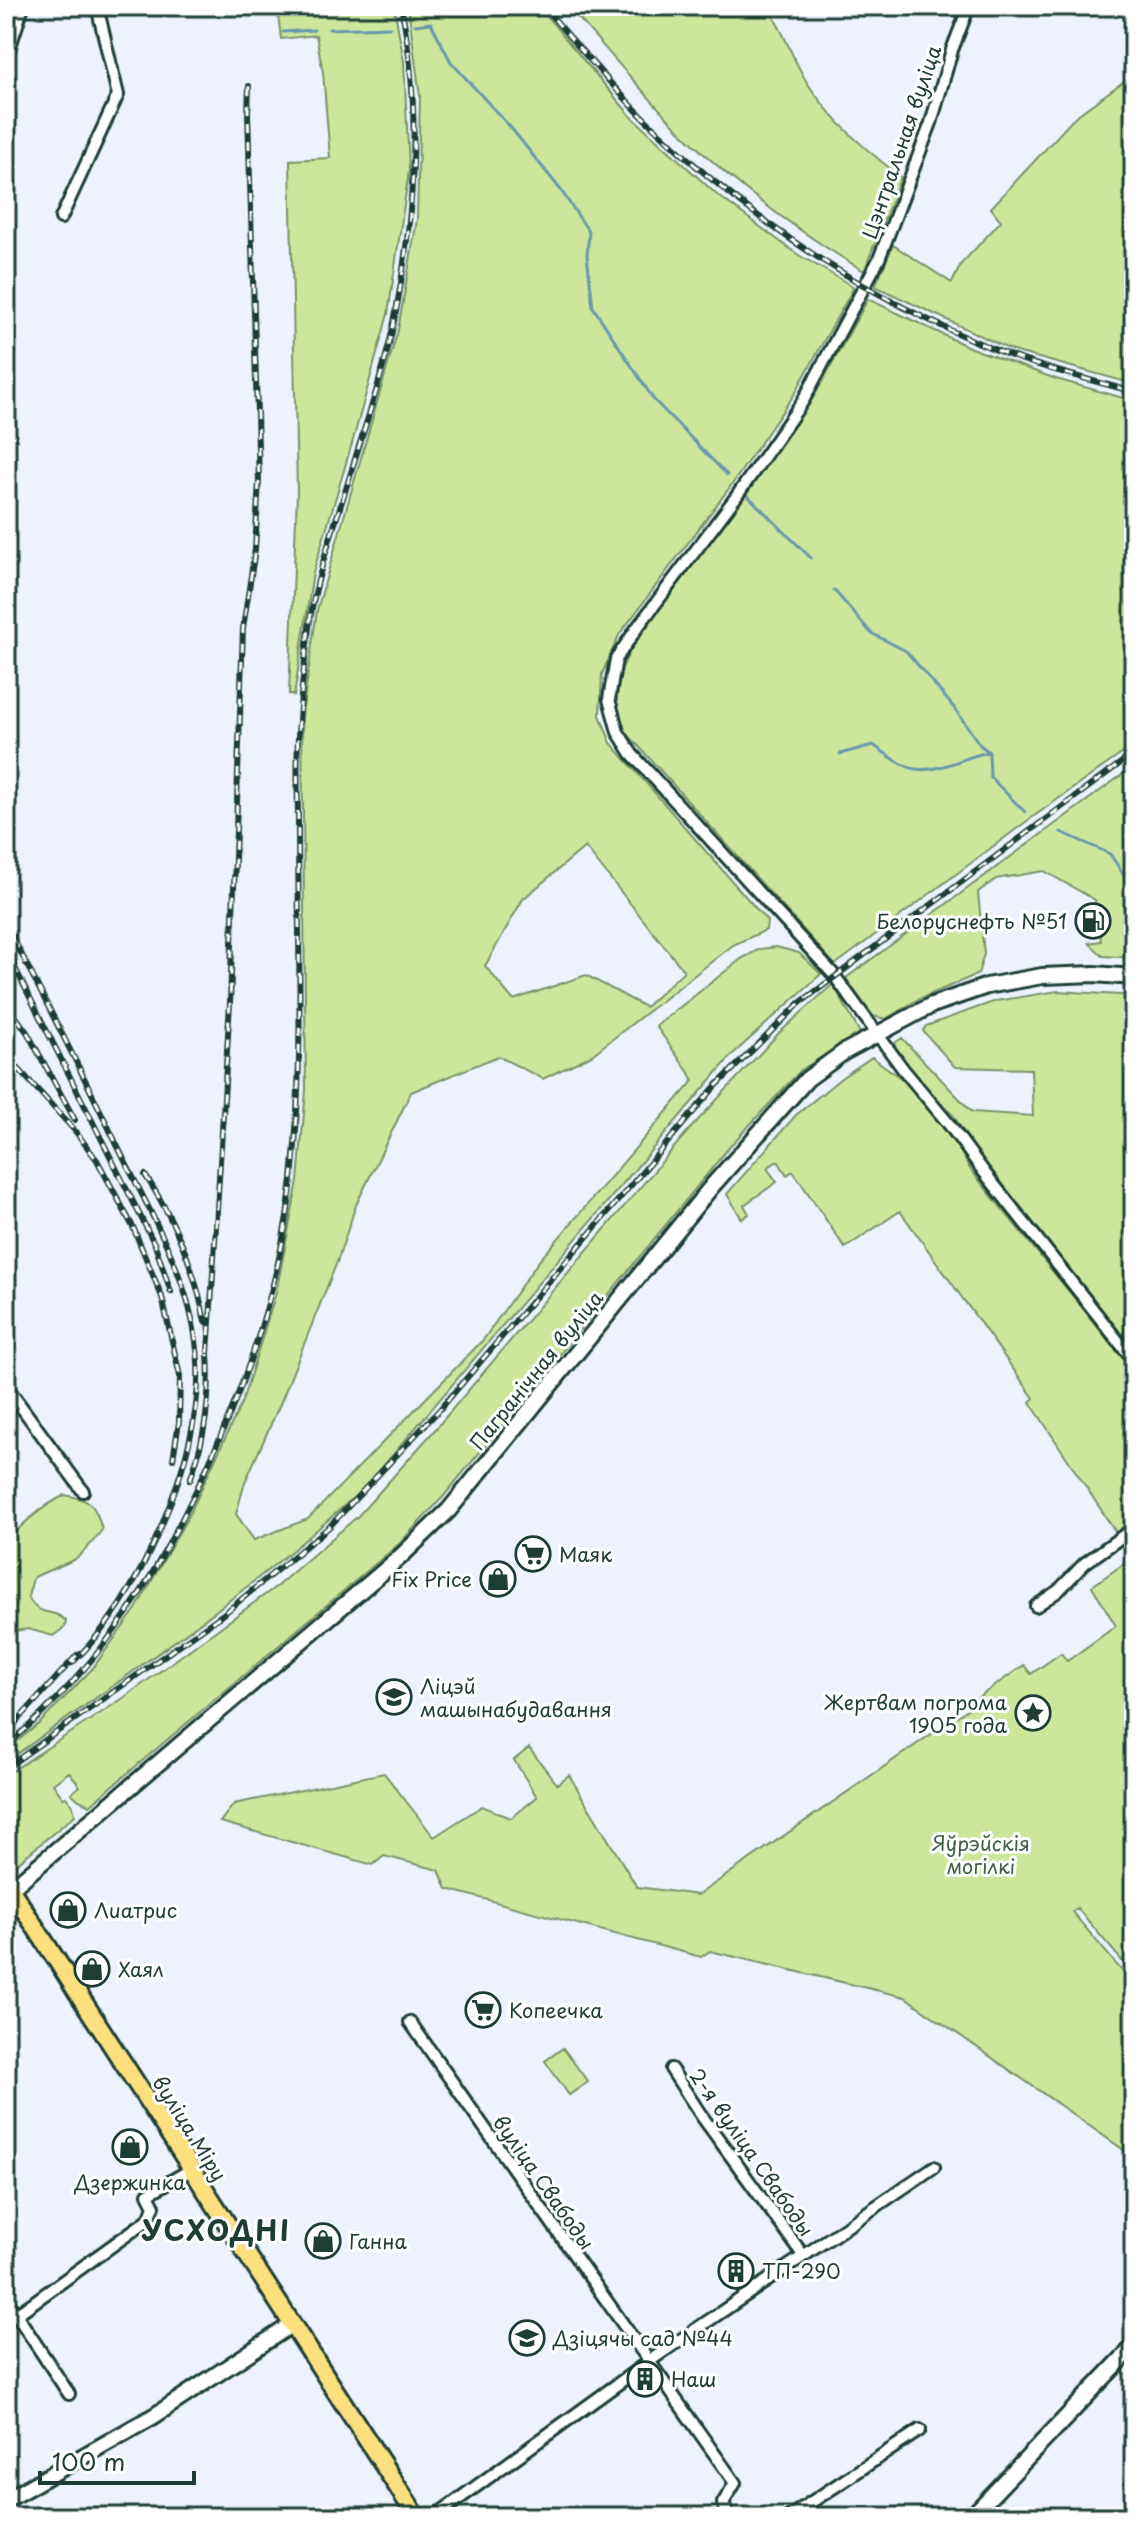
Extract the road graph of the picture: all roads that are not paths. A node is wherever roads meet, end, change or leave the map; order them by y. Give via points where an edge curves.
1 (23, 6) edge
2 (97, 6) edge
3 (969, 6) edge
4 (6, 59) edge
5 (61, 218) dead end
6 (1134, 977) edge
7 (876, 1034) junction
8 (1134, 1361) edge
9 (6, 1386) edge
10 (83, 1491) dead end
11 (1134, 1528) edge
12 (1036, 1606) dead end
13 (7, 1888) edge
14 (410, 2022) dead end
15 (671, 2069) dead end
16 (934, 2167) dead end
17 (192, 2169) junction
18 (803, 2255) junction
19 (6, 2299) edge
20 (16, 2315) junction
21 (291, 2325) junction
22 (1134, 2346) edge
23 (648, 2362) junction
24 (69, 2394) dead end
25 (920, 2430) dead end
26 (6, 2500) edge
27 (417, 2517) edge
28 (434, 2517) edge
29 (729, 2517) edge
30 (789, 2517) edge
31 (971, 2517) edge

1 - 4 street
2 - 5 street via 118,95
3 - 7 street, Цэнтральная вуліца via 879,259 803,401 616,659 609,699 618,732 632,754 826,966
6 - 7 street, Пагранічная вуліца via 1042,976 987,986 932,1005
7 - 8 street, Цэнтральная вуліца
7 - 13 street, Пагранічная вуліца via 807,1079 783,1104 449,1510
9 - 10 street
11 - 12 street
13 - 17 main road, вуліца Міру
14 - 23 street, вуліца Свабоды
15 - 18 street, 2-я вуліца Свабоды
16 - 18 street
17 - 20 street via 148,2194 154,2206 149,2219
17 - 21 main road, вуліца Міру
18 - 23 street
19 - 20 street
20 - 24 street
21 - 26 street via 154,2416
21 - 27 main road, вуліца Міру
22 - 31 street
23 - 28 street
23 - 29 street, вуліца Свабоды via 735,2483 723,2503
25 - 30 street

